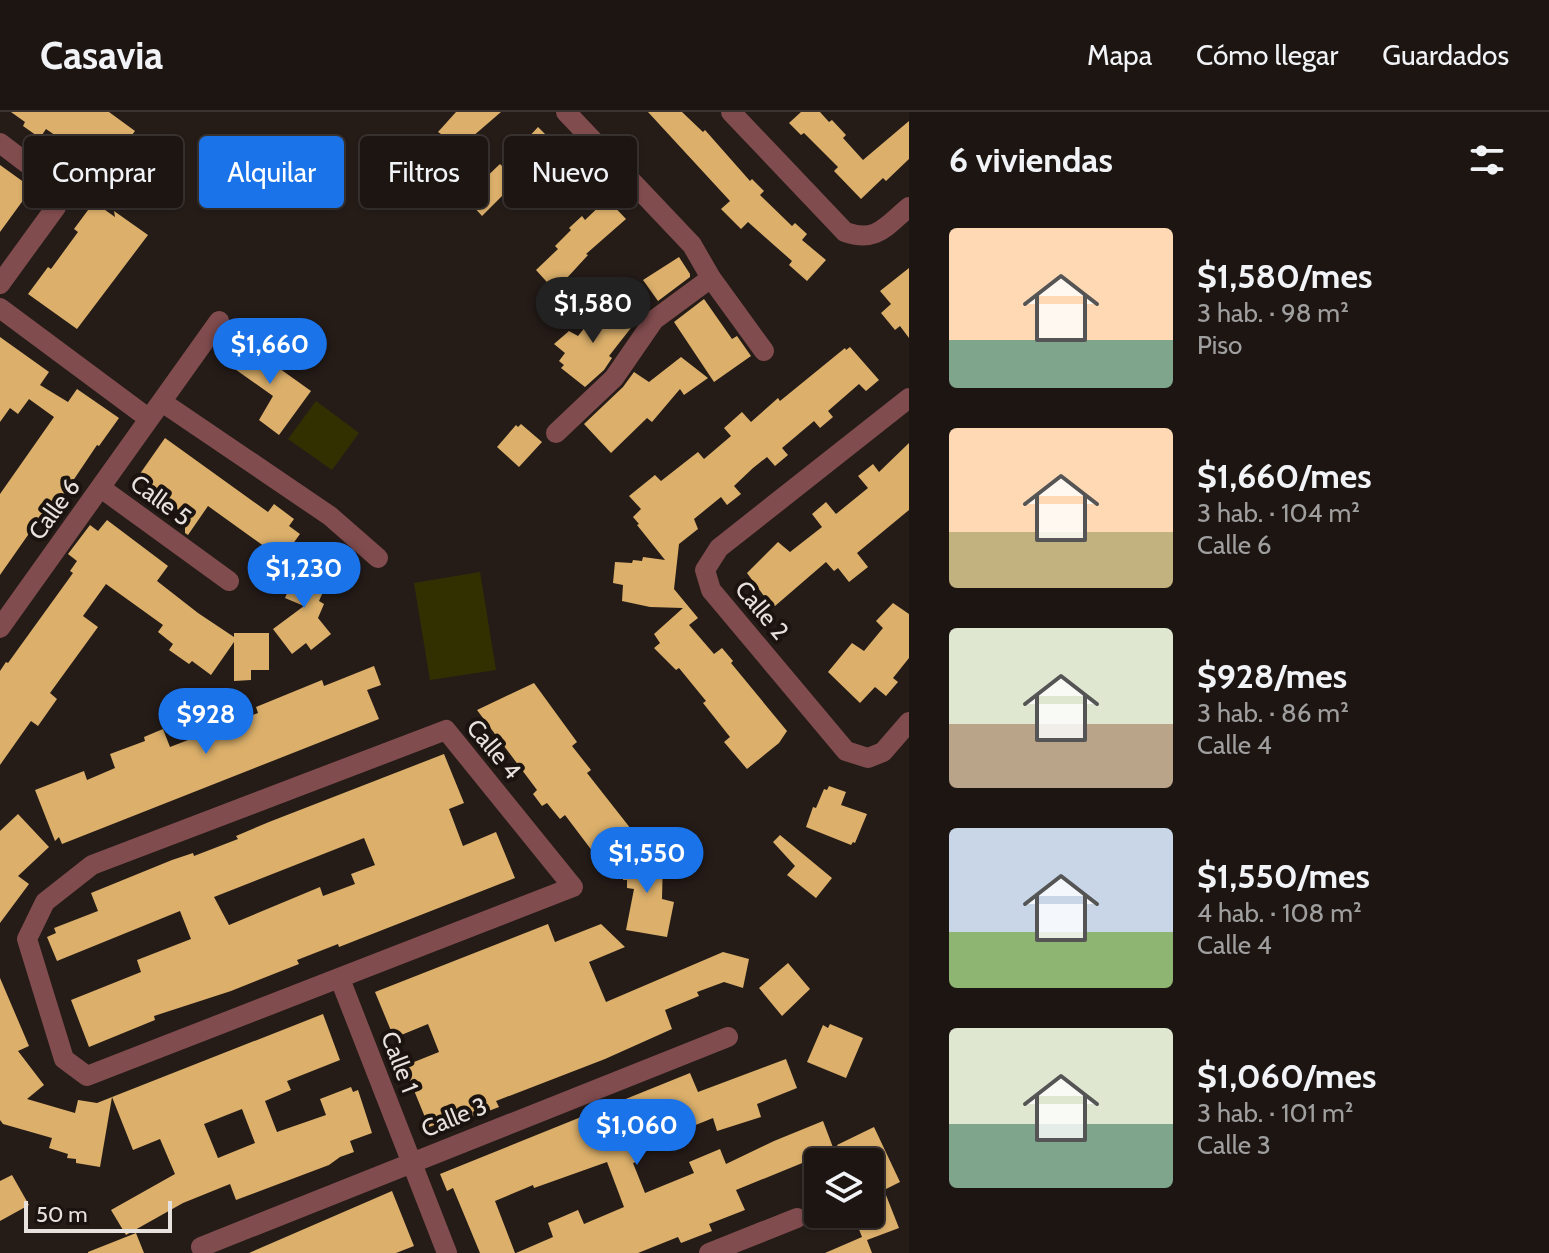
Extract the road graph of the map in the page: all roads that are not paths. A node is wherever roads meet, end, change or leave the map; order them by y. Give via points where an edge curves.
1 (566, 112) edge
2 (731, 112) edge
3 (0, 143) edge
4 (909, 207) edge
5 (711, 278) junction
6 (0, 284) edge
7 (0, 308) edge
8 (219, 321) dead end
9 (764, 351) dead end
10 (909, 398) edge
11 (162, 402) junction
12 (148, 418) junction
13 (556, 433) dead end
14 (101, 488) junction
15 (378, 558) dead end
16 (229, 581) dead end
17 (0, 628) edge
18 (909, 722) edge
19 (340, 979) junction
20 (728, 1037) dead end
21 (410, 1162) junction
22 (797, 1218) dead end
23 (201, 1247) dead end
24 (447, 1253) edge
25 (709, 1253) edge

1 - 5 street via 692,245
2 - 4 street via 845,232 863,238
3 - 6 street via 58,187 56,207
5 - 9 street
5 - 13 street via 654,320 614,378
7 - 12 street
8 - 11 street, Calle 6
10 - 18 street, Calle 2 via 719,548 705,570 711,590 846,751 868,758 883,752
11 - 12 street, Calle 6
11 - 15 street via 330,516
12 - 14 street, Calle 6
14 - 16 street, Calle 5
14 - 17 street, Calle 6
19 - 19 street, Calle 4 via 573,887 446,730 92,865 45,902 27,939 64,1059 87,1076
19 - 21 street, Calle 1
20 - 21 street, Calle 3
21 - 23 street, Calle 3
21 - 24 street, Calle 1
22 - 25 street

